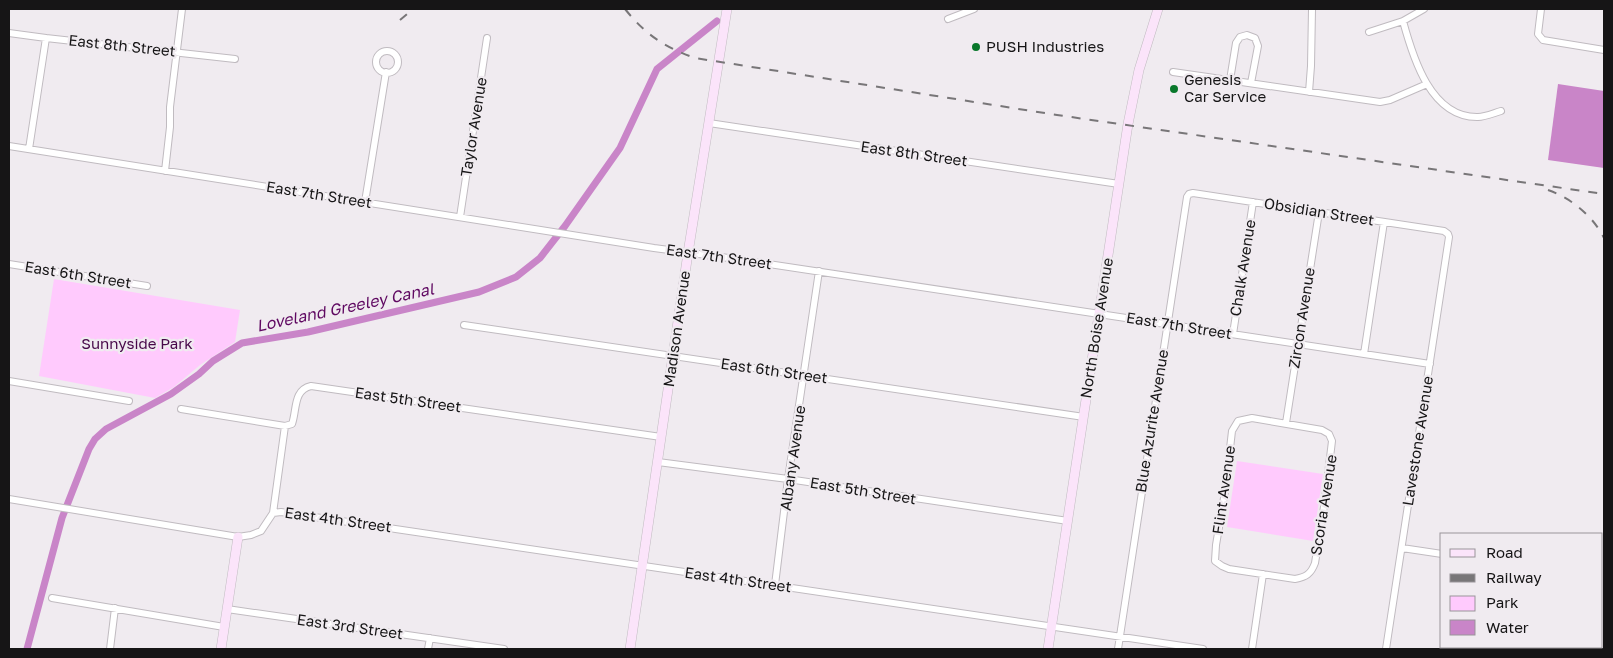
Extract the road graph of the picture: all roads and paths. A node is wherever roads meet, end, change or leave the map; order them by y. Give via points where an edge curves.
1 (182, 9) edge
2 (727, 9) edge
3 (974, 9) edge
4 (1158, 9) edge
5 (1312, 9) edge
6 (1424, 9) edge
7 (1541, 9) edge
8 (948, 19) dead end
9 (1403, 22) junction
10 (1368, 32) dead end
11 (9, 33) edge
12 (46, 38) junction
13 (487, 38) dead end
14 (1604, 50) edge
15 (176, 52) junction
16 (235, 59) dead end
17 (386, 72) dead end
18 (1173, 72) dead end
19 (1230, 80) junction
20 (1251, 83) junction
21 (1427, 84) junction
22 (1308, 92) junction
23 (1501, 111) dead end
24 (709, 123) junction
25 (9, 146) edge
26 (29, 150) junction
27 (165, 171) junction
28 (1119, 184) junction
29 (1189, 194) joint
30 (366, 202) junction
31 (1253, 202) junction
32 (1319, 212) junction
33 (460, 217) junction
34 (1384, 222) junction
35 (1448, 234) joint
36 (688, 253) junction
37 (9, 264) edge
38 (819, 271) junction
39 (147, 286) dead end
40 (1099, 314) junction
41 (1167, 324) junction
42 (464, 325) dead end
43 (1233, 334) junction
44 (1298, 344) junction
45 (1364, 354) junction
46 (673, 357) junction
47 (1430, 364) junction
48 (804, 376) junction
49 (9, 381) edge
50 (130, 401) dead end
51 (181, 408) dead end
52 (1084, 417) junction
53 (1286, 423) junction
54 (285, 426) junction
55 (662, 437) junction
56 (658, 462) junction
57 (788, 479) junction
58 (9, 499) edge
59 (273, 513) junction
60 (1068, 521) junction
61 (238, 537) junction
62 (1402, 548) junction
63 (1440, 554) edge
64 (643, 565) junction
65 (1263, 574) junction
66 (775, 585) junction
67 (52, 598) dead end
68 (115, 608) junction
69 (227, 609) junction
70 (224, 627) junction
71 (1052, 627) junction
72 (1120, 636) junction
73 (430, 638) junction
74 (110, 649) edge
75 (221, 649) edge
76 (428, 649) edge
77 (504, 649) edge
78 (630, 649) edge
79 (1048, 649) edge
80 (1118, 649) edge
81 (1202, 649) edge
82 (1252, 649) edge
83 (1386, 649) edge

1 - 15 street
2 - 24 street, Madison Avenue
3 - 8 street
4 - 28 street, North Boise Avenue via 1134,90
5 - 22 street
6 - 9 street
7 - 14 street via 1538,34 1543,40
9 - 10 street
9 - 21 street
11 - 12 street, East 8th Street
12 - 15 street, East 8th Street
12 - 26 street
13 - 33 street, Taylor Avenue
15 - 16 street, East 8th Street
15 - 27 street
17 - 30 street
18 - 19 street
19 - 20 street
19 - 20 street via 1236,43 1247,35 1255,38 1258,46
20 - 22 street
21 - 22 street via 1380,102
21 - 23 street via 1443,104 1458,113 1480,117
24 - 28 street, East 8th Street
24 - 36 street, Madison Avenue
25 - 26 street, East 7th Street
26 - 27 street, East 7th Street
27 - 30 street, East 7th Street
28 - 40 street, North Boise Avenue
29 - 31 street, Obsidian Street
29 - 41 street, Blue Azurite Avenue
30 - 33 street, East 7th Street
31 - 32 street, Obsidian Street
31 - 43 street, Chalk Avenue
32 - 34 street, Obsidian Street
32 - 44 street, Zircon Avenue
33 - 36 street, East 7th Street
34 - 35 street, Obsidian Street
34 - 45 street
35 - 47 street, Lavestone Avenue
36 - 38 street, East 7th Street
36 - 46 street, Madison Avenue
37 - 39 street, East 6th Street
38 - 40 street, East 7th Street
38 - 48 street, Albany Avenue
40 - 41 street, East 7th Street
40 - 52 street, North Boise Avenue
41 - 43 street, East 7th Street
41 - 72 street, Blue Azurite Avenue
42 - 46 street, East 6th Street
43 - 44 street, East 7th Street
44 - 45 street, East 7th Street
44 - 53 street, Zircon Avenue
45 - 47 street, East 7th Street
46 - 48 street, East 6th Street
46 - 55 street, Madison Avenue
47 - 62 street, Lavestone Avenue
48 - 52 street, East 6th Street
48 - 57 street, Albany Avenue
49 - 50 street
51 - 54 street
52 - 60 street, North Boise Avenue
53 - 65 street, Scoria Avenue via 1329,434 1332,446 1324,507 1315,563 1308,575 1295,578
53 - 65 street, Flint Avenue via 1252,418 1238,421 1232,431 1215,561 1229,569
54 - 55 street, East 5th Street via 292,424 299,395 304,388 311,386
54 - 59 street
55 - 56 street, Madison Avenue
56 - 57 street, East 5th Street
56 - 64 street, Madison Avenue
57 - 60 street, East 5th Street
57 - 66 street, Albany Avenue
58 - 61 street
59 - 61 street via 261,531
59 - 64 street, East 4th Street
60 - 71 street, North Boise Avenue
61 - 69 street
62 - 63 street
62 - 83 street, Lavestone Avenue
64 - 66 street, East 4th Street
64 - 78 street, Madison Avenue
65 - 82 street
66 - 71 street, East 4th Street
67 - 68 street
68 - 70 street
68 - 74 street
69 - 70 street
69 - 73 street, East 3rd Street
70 - 75 street
71 - 72 street, East 4th Street
71 - 79 street, North Boise Avenue
72 - 80 street, Blue Azurite Avenue
72 - 81 street, East 4th Street
73 - 76 street
73 - 77 street, East 3rd Street

